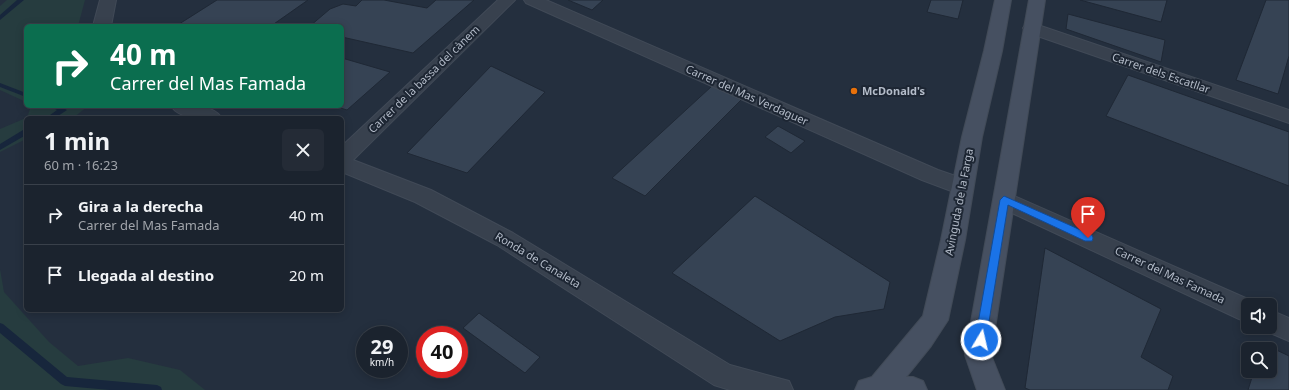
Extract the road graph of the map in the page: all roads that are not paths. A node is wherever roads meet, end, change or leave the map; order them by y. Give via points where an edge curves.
1 (108, 0) edge
2 (507, 0) edge
3 (532, 0) edge
4 (1004, 0) edge
5 (1037, 0) edge
6 (102, 24) edge
7 (1032, 28) junction
8 (185, 108) edge
9 (207, 116) edge
10 (1289, 117) edge
11 (344, 156) edge
12 (344, 165) edge
13 (962, 187) junction
14 (1004, 200) junction
15 (1241, 308) edge
16 (1277, 324) edge
17 (1289, 330) edge
18 (729, 383) edge
19 (874, 389) edge
20 (780, 390) edge
21 (913, 390) edge
22 (991, 390) edge

1 - 6 street
2 - 11 street, Carrer de la bassa del cànem
3 - 13 street, Carrer del Mas Verdaguer
4 - 13 street, Avinguda de la Farga
5 - 7 street
7 - 10 street, Carrer dels Escatllar
7 - 14 street
8 - 9 street
12 - 18 street, Ronda de Canaleta via 423,196 505,239
13 - 19 street, Avinguda de la Farga via 935,320 922,338
14 - 15 street, Carrer del Mas Famada
14 - 22 street via 978,355
16 - 17 street
18 - 20 street, Ronda de Canaleta
19 - 21 street

